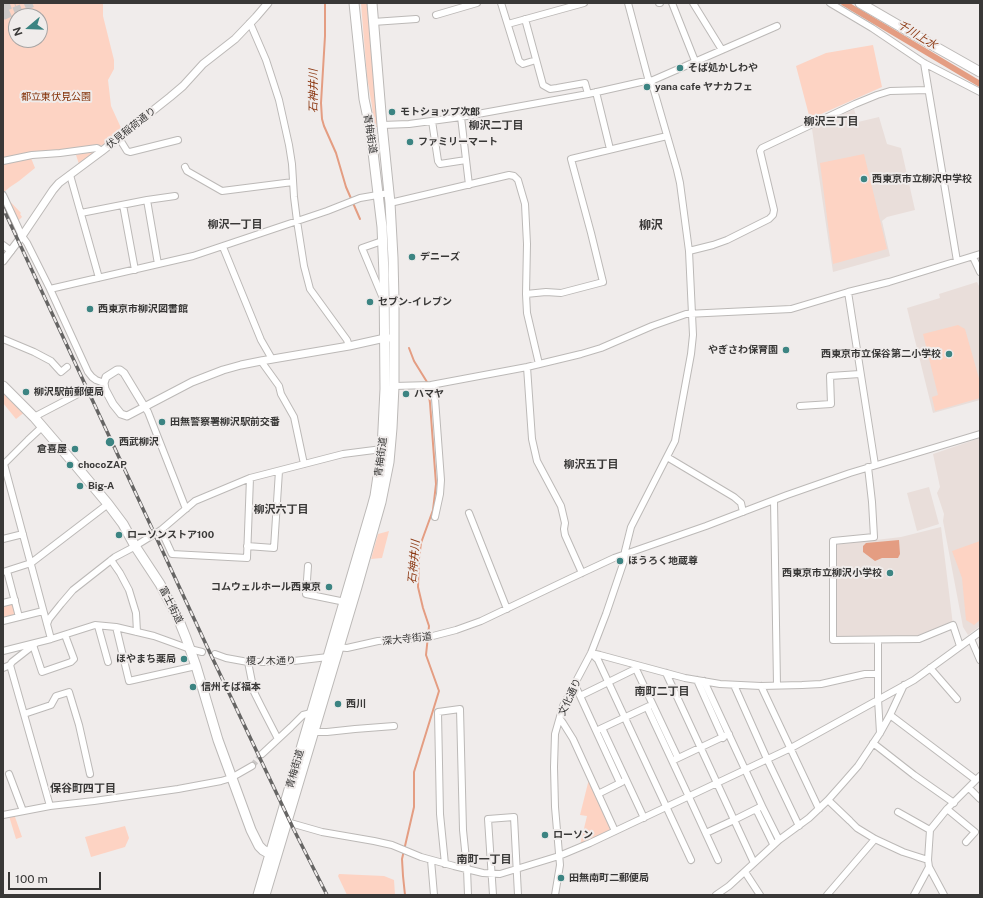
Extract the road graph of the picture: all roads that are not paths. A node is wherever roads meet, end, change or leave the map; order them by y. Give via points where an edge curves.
1 (268, 3) edge
2 (354, 3) edge
3 (372, 3) edge
4 (477, 3) edge
5 (501, 3) edge
6 (584, 3) edge
7 (628, 3) edge
8 (672, 3) edge
9 (693, 3) edge
10 (830, 3) edge
11 (860, 3) edge
12 (559, 6) edge
13 (436, 15) dead end
14 (416, 18) dead end
15 (525, 19) junction
16 (374, 22) junction
17 (250, 23) junction
18 (508, 24) junction
19 (777, 26) dead end
20 (722, 50) junction
21 (536, 60) junction
22 (695, 61) junction
23 (924, 63) junction
24 (980, 72) edge
25 (651, 80) junction
26 (928, 90) junction
27 (596, 92) junction
28 (980, 92) edge
29 (588, 94) junction
30 (461, 117) junction
31 (432, 121) junction
32 (382, 125) junction
33 (666, 136) junction
34 (118, 138) junction
35 (178, 140) dead end
36 (610, 149) junction
37 (102, 151) junction
38 (466, 160) junction
39 (3, 161) edge
40 (185, 167) dead end
41 (70, 175) junction
42 (292, 182) junction
43 (469, 185) junction
44 (389, 193) junction
45 (3, 195) edge
46 (378, 195) junction
47 (175, 196) dead end
48 (147, 200) junction
49 (390, 203) junction
50 (123, 205) junction
51 (80, 213) junction
52 (297, 220) junction
53 (22, 236) junction
54 (379, 242) junction
55 (3, 245) edge
56 (223, 247) junction
57 (689, 250) junction
58 (11, 251) junction
59 (980, 254) edge
60 (973, 257) junction
61 (3, 261) edge
62 (958, 262) junction
63 (158, 264) junction
64 (135, 270) junction
65 (980, 272) edge
66 (98, 278) junction
67 (50, 289) junction
68 (848, 292) junction
69 (526, 294) junction
70 (384, 301) junction
71 (693, 314) junction
72 (389, 338) junction
73 (3, 340) edge
74 (349, 346) junction
75 (272, 359) junction
76 (261, 361) junction
77 (539, 364) junction
78 (67, 367) dead end
79 (527, 367) junction
80 (860, 374) junction
81 (104, 382) junction
82 (433, 385) junction
83 (3, 386) edge
84 (394, 386) junction
85 (78, 394) dead end
86 (144, 406) junction
87 (800, 406) dead end
88 (34, 417) junction
89 (42, 427) junction
90 (980, 434) edge
91 (382, 449) junction
92 (667, 457) junction
93 (4, 464) edge
94 (304, 464) junction
95 (872, 466) junction
96 (279, 471) junction
97 (250, 478) junction
98 (774, 500) junction
99 (108, 504) junction
100 (186, 509) junction
101 (744, 512) junction
102 (469, 513) dead end
103 (435, 517) dead end
104 (161, 530) junction
105 (23, 534) junction
106 (3, 539) edge
107 (135, 546) junction
108 (247, 546) junction
109 (626, 555) junction
110 (111, 560) junction
111 (31, 563) junction
112 (308, 566) dead end
113 (5, 571) edge
114 (582, 573) junction
115 (15, 600) junction
116 (345, 602) junction
117 (3, 603) edge
118 (507, 609) junction
119 (43, 611) junction
120 (19, 617) junction
121 (3, 621) edge
122 (46, 624) junction
123 (98, 626) junction
124 (116, 627) junction
125 (137, 632) junction
126 (980, 632) edge
127 (65, 634) junction
128 (51, 639) junction
129 (971, 639) junction
130 (878, 640) junction
131 (34, 644) junction
132 (335, 646) junction
133 (960, 646) junction
134 (190, 649) junction
135 (3, 651) edge
136 (202, 652) dead end
137 (591, 653) junction
138 (215, 654) dead end
139 (328, 657) junction
140 (980, 660) edge
141 (108, 662) dead end
142 (248, 662) junction
143 (10, 665) junction
144 (196, 666) junction
145 (636, 667) junction
146 (3, 668) edge
147 (930, 668) junction
148 (666, 673) junction
149 (878, 674) junction
150 (697, 680) junction
151 (608, 682) junction
152 (704, 682) junction
153 (575, 685) junction
154 (734, 685) junction
155 (777, 685) junction
156 (904, 685) junction
157 (762, 686) junction
158 (580, 696) junction
159 (957, 698) dead end
160 (878, 699) junction
161 (650, 706) junction
162 (311, 713) junction
163 (24, 714) junction
164 (890, 715) junction
165 (624, 718) junction
166 (560, 720) junction
167 (394, 726) dead end
168 (602, 728) junction
169 (596, 731) junction
170 (314, 732) junction
171 (880, 733) junction
172 (729, 734) junction
173 (723, 738) junction
174 (278, 739) junction
175 (873, 743) junction
176 (701, 748) junction
177 (791, 748) junction
178 (262, 754) tunnel mouth
179 (767, 759) junction
180 (675, 760) junction
181 (252, 766) tunnel mouth
182 (746, 770) junction
183 (9, 774) dead end
184 (90, 774) dead end
185 (231, 778) junction
186 (978, 778) edge
187 (626, 780) junction
188 (717, 783) junction
189 (620, 784) junction
190 (969, 788) junction
191 (598, 794) junction
192 (689, 796) junction
193 (980, 799) edge
194 (828, 800) junction
195 (954, 803) junction
196 (50, 806) junction
197 (666, 807) junction
198 (759, 807) junction
199 (819, 809) junction
200 (947, 809) junction
201 (23, 811) junction
202 (898, 812) dead end
203 (3, 815) edge
204 (644, 818) junction
205 (734, 820) junction
206 (287, 822) junction
207 (799, 826) junction
208 (930, 830) junction
209 (615, 831) junction
210 (706, 833) junction
211 (875, 839) junction
212 (776, 842) junction
213 (966, 842) dead end
214 (273, 856) junction
215 (559, 856) junction
216 (431, 860) junction
217 (691, 860) dead end
218 (718, 860) dead end
219 (754, 863) junction
220 (928, 863) junction
221 (445, 864) junction
222 (467, 869) junction
223 (517, 869) junction
224 (745, 872) junction
225 (492, 873) junction
226 (258, 895) edge
227 (265, 895) edge
228 (434, 895) edge
229 (468, 895) edge
230 (493, 895) edge
231 (518, 895) edge
232 (555, 895) edge
233 (716, 895) edge
234 (760, 895) edge
235 (827, 895) edge
236 (914, 895) edge
237 (944, 895) edge

1 - 17 street, 伏見稲荷通り
2 - 46 main road, 青梅街道
3 - 16 main road, 青梅街道
4 - 13 street
5 - 18 street
6 - 12 street
7 - 25 street, 文化通り via 648,78
8 - 22 street
9 - 20 street
10 - 23 street
11 - 24 main road
12 - 15 street
14 - 16 street
15 - 18 street
15 - 21 street
16 - 32 main road, 青梅街道
17 - 34 street, 伏見稲荷通り via 203,64 183,86
17 - 42 street via 279,100 289,145
18 - 21 street via 519,61 523,64
19 - 20 street
20 - 22 street
21 - 29 street via 544,85 550,89 585,82
22 - 25 street
23 - 26 street
23 - 28 street
25 - 27 street
25 - 33 street, 文化通り
26 - 57 street via 890,91 877,95 762,148 760,151 773,215 727,240
26 - 62 street
27 - 29 street
27 - 36 street
29 - 30 street
30 - 31 street
30 - 38 street
31 - 32 street
31 - 38 street via 440,164
32 - 44 main road, 青梅街道
33 - 36 street
33 - 57 street, 文化通り via 680,183
34 - 35 street via 130,152
34 - 37 street, 伏見稲荷通り
36 - 69 street via 571,159 603,282 561,293
37 - 39 street via 97,148
37 - 41 street, 伏見稲荷通り
38 - 43 street
40 - 42 street via 187,171 222,191
41 - 51 street
41 - 53 street, 伏見稲荷通り via 53,190
42 - 52 street
43 - 49 street
43 - 69 street via 509,175 518,180 525,204
44 - 46 street
44 - 49 main road, 青梅街道
45 - 53 street
46 - 52 street via 360,198
46 - 54 main road, 青梅街道
47 - 48 street
48 - 50 street
48 - 63 street
49 - 72 main road, 青梅街道 via 394,301
50 - 51 street
50 - 64 street
51 - 66 street
52 - 56 street
52 - 74 street via 310,289
53 - 58 street, 伏見稲荷通り
53 - 67 street
54 - 70 main road, 青梅街道
54 - 70 street via 362,248
55 - 58 street
56 - 63 street
56 - 75 street via 261,340
57 - 71 street, 文化通り
58 - 61 street, 伏見稲荷通り
59 - 60 street
60 - 62 street
60 - 65 street
62 - 68 street
63 - 64 street
64 - 66 street
66 - 67 street
67 - 81 street via 88,372 96,380
68 - 71 street via 791,309
68 - 80 street
69 - 77 street via 527,313
70 - 72 main road, 青梅街道
71 - 77 street via 652,326 601,348
71 - 92 street, 文化通り via 691,354 675,441
72 - 74 street
72 - 84 main road, 青梅街道
72 - 91 main road, 青梅街道
73 - 78 street via 51,360 60,372
74 - 75 street
75 - 76 street
76 - 86 street via 207,375
76 - 94 street via 279,386 294,417
77 - 79 street
79 - 82 street
79 - 114 street via 532,439 537,461 561,506 565,535
80 - 87 street via 830,376 831,404
80 - 95 street
81 - 86 street via 105,389 121,414 127,416
81 - 86 street via 106,377 120,370
82 - 84 street
82 - 103 street via 441,480
83 - 88 main road, 富士街道
84 - 132 main road, 青梅街道 via 385,486
85 - 88 street
86 - 100 street
88 - 89 main road, 富士街道
89 - 93 street
89 - 99 main road, 富士街道
90 - 95 street
91 - 94 street via 343,454
91 - 116 main road, 青梅街道 via 375,496
92 - 101 street via 734,497 741,503
92 - 109 street, 文化通り via 631,527
93 - 105 street
94 - 96 street
95 - 98 street
95 - 130 street via 874,537 832,542 833,640
96 - 97 street
96 - 108 street via 274,548
97 - 100 street via 195,501
97 - 108 street
98 - 101 street
98 - 155 street
99 - 107 main road, 富士街道
99 - 111 street
100 - 104 street
101 - 109 street
102 - 118 street
104 - 107 street
104 - 108 street via 172,554 247,558
105 - 106 street
105 - 111 street
107 - 110 street
107 - 134 main road, 富士街道 via 160,584 178,618
109 - 114 street
109 - 137 street, 文化通り
110 - 122 street via 74,590
110 - 125 street via 120,573 136,612
111 - 113 street
111 - 119 street
112 - 116 street via 306,594
113 - 115 street
114 - 118 street, 深大寺街道
115 - 117 street
115 - 120 street
116 - 132 main road, 青梅街道
118 - 132 street, 深大寺街道 via 482,621 428,638 378,641 346,648
119 - 120 street
119 - 122 street
120 - 121 street
122 - 128 street
123 - 124 street
123 - 127 street
123 - 141 street
124 - 125 street
124 - 144 street via 129,681
125 - 134 street
126 - 129 street
127 - 128 street
127 - 131 street via 74,659 42,672
128 - 131 street
129 - 133 street
129 - 140 street
130 - 133 street via 920,639 953,625
130 - 149 street
131 - 135 street
131 - 143 street
132 - 139 main road, 青梅街道
132 - 170 main road, 青梅街道
133 - 147 street
134 - 136 street
134 - 144 main road, 富士街道
137 - 145 street
137 - 151 street via 598,660
137 - 153 street, 文化通り
138 - 142 street, 榎ノ木通り
139 - 142 street, 榎ノ木通り via 285,662
139 - 162 main road, 青梅街道
142 - 174 street via 254,692
143 - 146 street
143 - 163 street
144 - 185 main road, 富士街道 via 212,724
145 - 148 street
145 - 151 street
145 - 161 street
147 - 156 street
147 - 159 street
148 - 150 street
148 - 176 street
149 - 155 street via 865,674 820,684
149 - 160 street
150 - 152 street
150 - 173 street
151 - 158 street
151 - 165 street
152 - 154 street
152 - 172 street
153 - 158 street
153 - 166 street, 文化通り
154 - 157 street
154 - 179 street
155 - 157 street
156 - 160 street
156 - 164 street
157 - 177 street
158 - 169 street
160 - 171 street
160 - 177 street
161 - 165 street
161 - 180 street
162 - 174 street via 302,715
162 - 214 main road, 青梅街道
163 - 184 street via 52,705 56,696 69,692
163 - 196 street
164 - 171 street
164 - 186 street
165 - 168 street
165 - 197 street
166 - 191 street via 573,739
166 - 215 street, 文化通り via 555,734 554,767
167 - 170 street
168 - 169 street
168 - 187 street
169 - 189 street
170 - 206 main road, 青梅街道
171 - 175 street
172 - 173 street
172 - 182 street
173 - 176 street
174 - 178 street
175 - 194 street via 858,766
175 - 195 street
176 - 180 street
176 - 188 street
177 - 179 street
177 - 199 street
179 - 182 street
179 - 207 street
180 - 192 street
181 - 185 street
182 - 188 street
182 - 198 street
183 - 201 street
185 - 196 street via 178,789
185 - 214 main road, 富士街道 via 255,840 263,850
186 - 190 street
187 - 189 street
187 - 204 street
188 - 192 street
188 - 205 street
189 - 191 street
190 - 193 street
190 - 195 street
191 - 209 street
192 - 197 street
192 - 210 street
194 - 199 street
194 - 211 street via 854,825
195 - 200 street
196 - 201 street
197 - 204 street
197 - 217 street
198 - 205 street
198 - 212 street
199 - 207 street
200 - 208 street
200 - 213 street via 975,832
201 - 203 street
202 - 208 street
204 - 209 street
205 - 210 street
205 - 219 street
206 - 214 main road, 青梅街道
206 - 216 street via 322,832 392,845
207 - 212 street
208 - 220 street
209 - 215 street
210 - 218 street
211 - 220 street
211 - 235 street
212 - 219 street
214 - 226 main road, 青梅街道
214 - 227 main road, 青梅街道
215 - 223 street
215 - 232 street, 文化通り
216 - 221 street
216 - 228 street
219 - 224 street
220 - 236 street
220 - 237 street
221 - 222 street
221 - 222 street via 440,814 438,712 460,709
222 - 225 street
222 - 229 street
223 - 225 street via 500,874
223 - 225 street via 514,817 488,819
223 - 231 street
224 - 233 street
224 - 234 street
225 - 230 street

